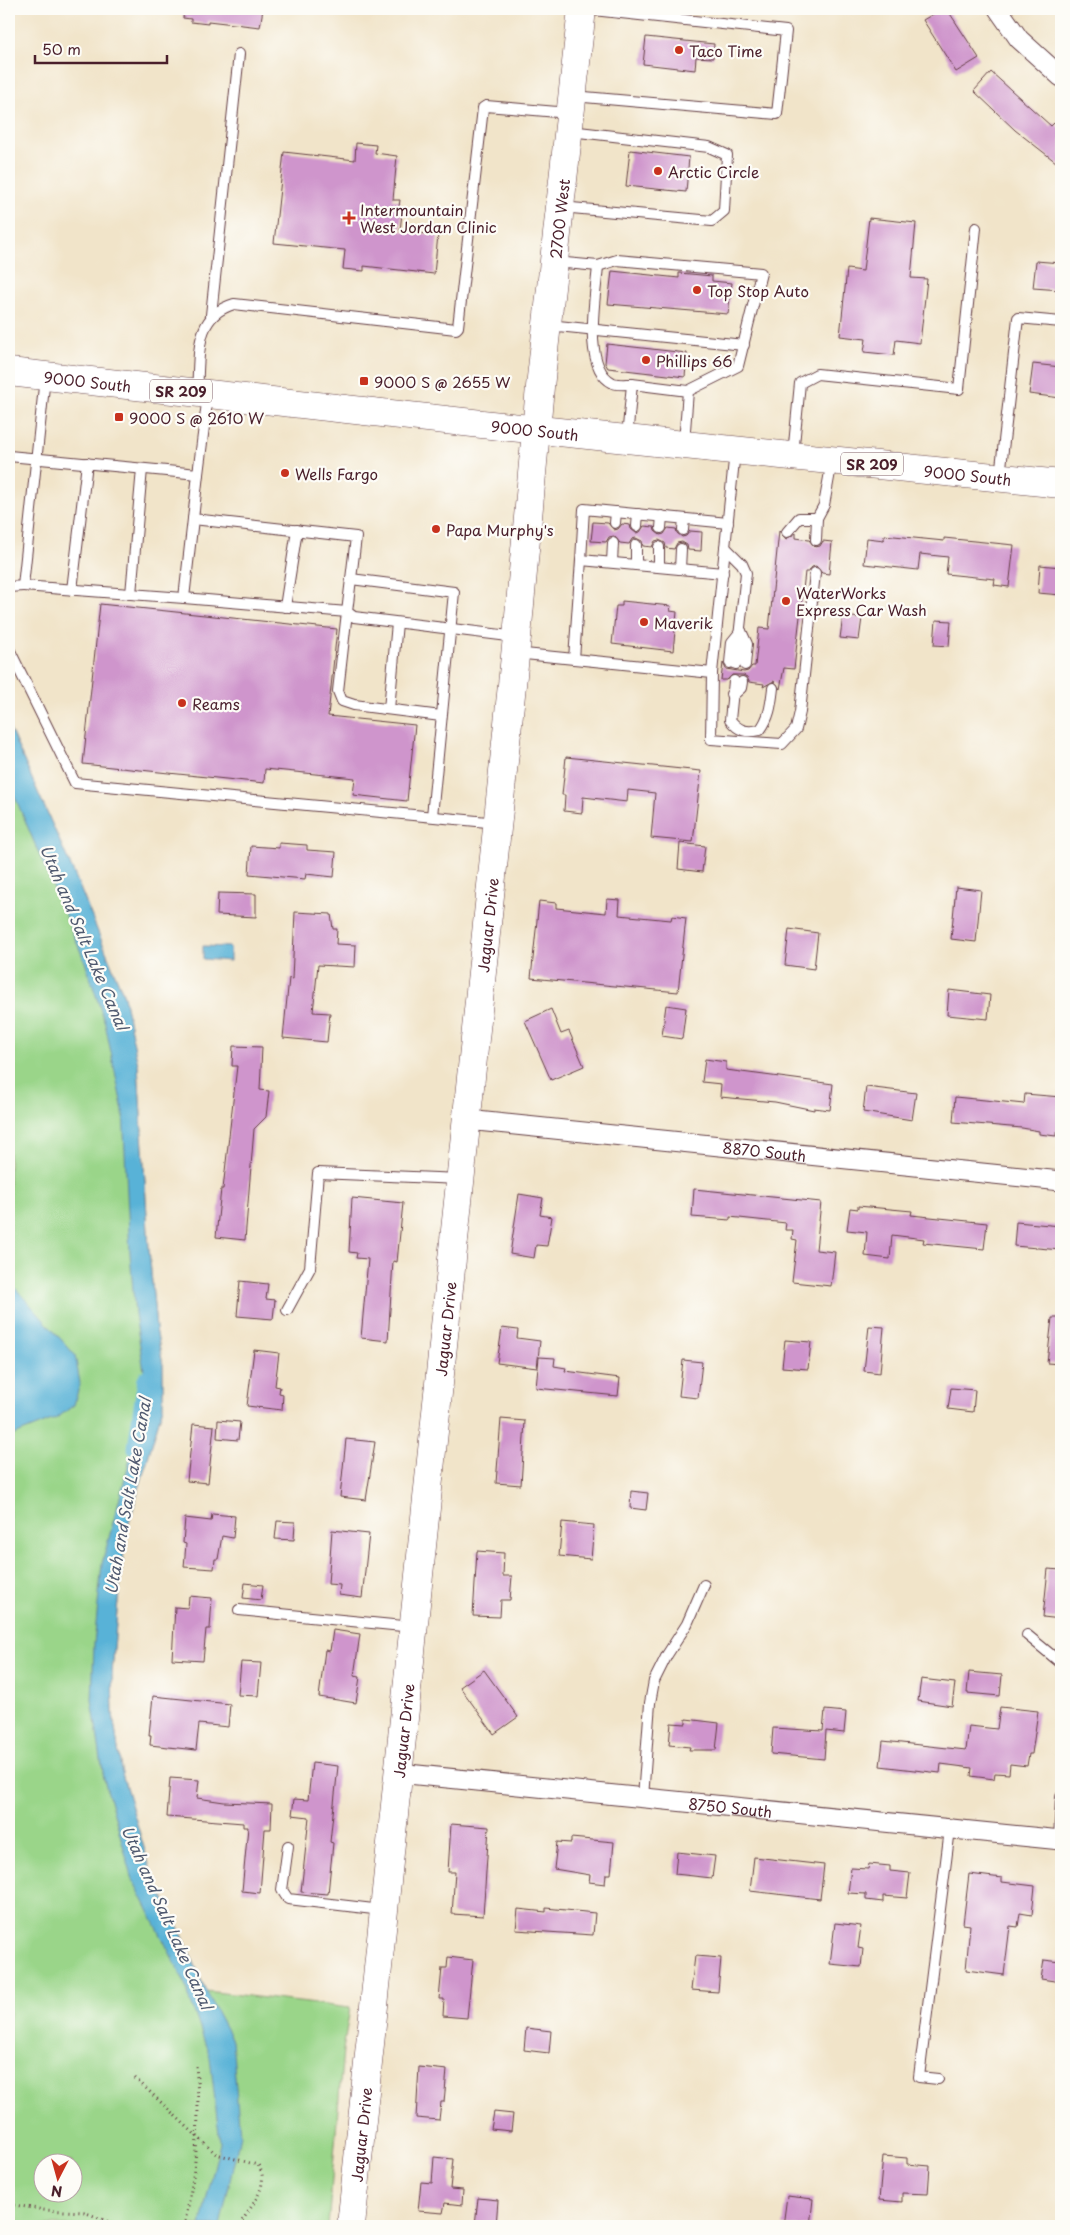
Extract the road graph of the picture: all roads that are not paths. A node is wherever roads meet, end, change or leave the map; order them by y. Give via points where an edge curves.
1 (583, 9) edge
2 (998, 9) edge
3 (239, 54) dead end
4 (1061, 77) edge
5 (570, 113) junction
6 (560, 207) junction
7 (976, 228) dead end
8 (554, 262) junction
9 (598, 266) junction
10 (211, 315) junction
11 (1061, 322) edge
12 (547, 325) junction
13 (592, 330) junction
14 (744, 345) junction
15 (9, 372) edge
16 (45, 376) junction
17 (632, 384) junction
18 (688, 391) junction
19 (202, 393) junction
20 (537, 430) junction
21 (627, 439) junction
22 (684, 445) junction
23 (735, 450) junction
24 (9, 456) edge
25 (792, 456) junction
26 (36, 458) junction
27 (832, 460) junction
28 (87, 463) junction
29 (142, 469) junction
30 (198, 474) junction
31 (1000, 478) junction
32 (1061, 484) edge
33 (616, 512) junction
34 (638, 514) junction
35 (662, 516) junction
36 (817, 518) junction
37 (194, 519) junction
38 (684, 519) junction
39 (728, 523) junction
40 (614, 524) dead end
41 (637, 526) dead end
42 (661, 528) dead end
43 (297, 530) junction
44 (683, 530) dead end
45 (787, 532) dead end
46 (816, 540) dead end
47 (613, 543) dead end
48 (636, 545) dead end
49 (725, 547) junction
50 (660, 548) dead end
51 (681, 550) dead end
52 (580, 560) junction
53 (612, 562) junction
54 (636, 565) junction
55 (658, 567) junction
56 (680, 570) junction
57 (723, 573) junction
58 (815, 573) dead end
59 (351, 579) junction
60 (9, 586) edge
61 (23, 586) junction
62 (72, 590) junction
63 (131, 594) junction
64 (184, 598) junction
65 (285, 607) junction
66 (347, 612) junction
67 (397, 623) junction
68 (450, 630) junction
69 (516, 645) junction
70 (9, 649) edge
71 (574, 659) junction
72 (737, 664) dead end
73 (712, 673) junction
74 (735, 681) dead end
75 (773, 688) dead end
76 (389, 710) junction
77 (441, 716) junction
78 (432, 816) junction
79 (498, 822) junction
80 (467, 1120) junction
81 (461, 1179) junction
82 (1061, 1181) edge
83 (287, 1310) dead end
84 (704, 1585) dead end
85 (239, 1610) dead end
86 (414, 1627) junction
87 (1027, 1635) dead end
88 (1061, 1662) edge
89 (398, 1773) junction
90 (1061, 1797) edge
91 (642, 1798) junction
92 (950, 1829) junction
93 (1060, 1840) edge
94 (288, 1846) dead end
95 (384, 1910) junction
96 (938, 2079) dead end
97 (351, 2226) edge

1 - 5 main road, 2700 West
1 - 5 lane via 786,31 777,114
2 - 4 street via 1019,39
3 - 10 lane
5 - 6 main road, 2700 West
5 - 6 lane via 709,147 727,155 724,211 712,221
5 - 10 lane via 483,108 456,329 241,304 226,306
6 - 8 main road, 2700 West
7 - 25 lane via 959,389 816,374 800,383
8 - 9 lane
8 - 12 main road, 2700 West
9 - 13 lane
9 - 14 lane via 617,260 761,273
10 - 19 lane via 202,336
11 - 31 lane via 1018,318
12 - 13 lane
12 - 20 main road, 2700 West
13 - 14 lane
13 - 17 lane via 598,368 613,383
14 - 18 lane via 738,366
15 - 16 main road, 9000 South / SR 209
16 - 19 main road, 9000 South / SR 209
16 - 26 lane
17 - 18 lane
17 - 21 lane
18 - 22 lane
19 - 20 main road, 9000 South / SR 209
19 - 30 lane
20 - 21 main road, 9000 South / SR 209
20 - 69 main road, Jaguar Drive
21 - 22 main road, 9000 South / SR 209
22 - 23 main road, 9000 South / SR 209
23 - 25 main road, 9000 South / SR 209
23 - 39 lane
24 - 26 lane
25 - 27 main road, 9000 South / SR 209
26 - 28 lane
26 - 61 lane
27 - 31 main road, 9000 South / SR 209
27 - 36 lane via 824,505
28 - 29 lane
28 - 62 lane
29 - 30 lane
29 - 63 lane
30 - 37 lane
31 - 32 main road, 9000 South / SR 209
33 - 34 lane
33 - 40 lane
33 - 52 lane via 584,509
34 - 35 lane
34 - 41 lane
35 - 38 lane
35 - 42 lane
36 - 45 lane via 799,518
36 - 46 lane
37 - 43 lane
37 - 64 lane
38 - 39 lane
38 - 44 lane
39 - 49 lane
43 - 59 lane via 356,537
43 - 65 lane
47 - 53 lane
48 - 54 lane
49 - 57 lane
49 - 72 lane via 742,564 746,573
50 - 55 lane
51 - 56 lane
52 - 53 lane
52 - 71 lane
53 - 54 lane
54 - 55 lane
55 - 56 lane
56 - 57 lane
57 - 73 lane
58 - 73 lane via 800,712 796,728 782,744 711,739
59 - 66 lane
59 - 68 lane via 454,592
60 - 61 lane
61 - 62 lane
62 - 63 lane
63 - 64 lane
64 - 65 lane
65 - 66 lane
66 - 67 lane via 354,617
66 - 76 lane via 338,691 342,701
67 - 68 lane
67 - 76 lane
68 - 69 lane
68 - 77 lane
69 - 71 lane
69 - 79 main road, Jaguar Drive
70 - 78 lane via 75,783
71 - 73 lane
74 - 75 lane via 741,688 732,696 730,720 738,730 760,730 766,722
76 - 77 lane
77 - 78 lane
78 - 79 lane
79 - 80 main road, Jaguar Drive
80 - 81 main road, Jaguar Drive
80 - 82 street, 8870 South
81 - 83 lane via 318,1173 310,1268
81 - 86 main road, Jaguar Drive
84 - 91 lane via 687,1624 654,1681
85 - 86 lane
86 - 89 main road, Jaguar Drive
87 - 88 lane
89 - 91 street, 8750 South
89 - 95 main road, Jaguar Drive
90 - 93 lane
91 - 92 street, 8750 South
92 - 93 street, 8750 South
92 - 96 lane via 919,2077
94 - 95 lane via 282,1890 288,1899
95 - 97 main road, Jaguar Drive

